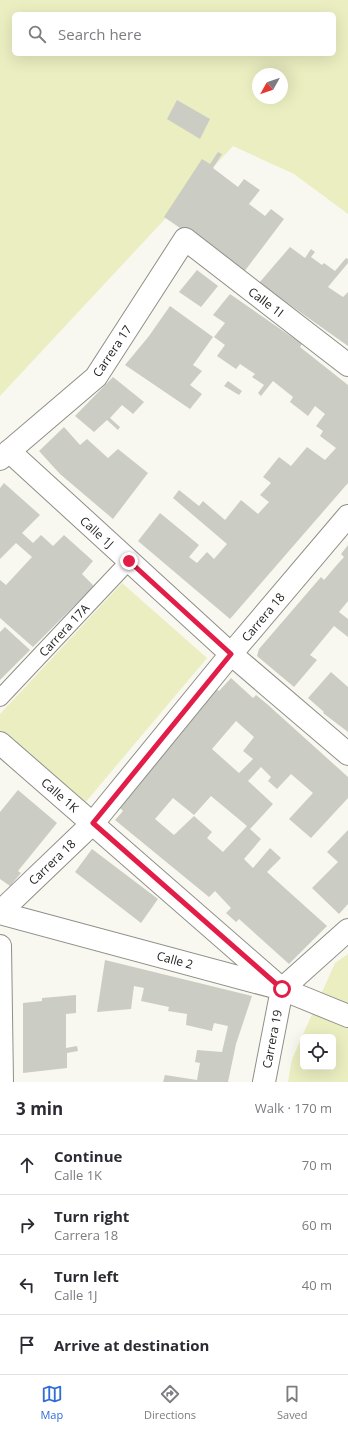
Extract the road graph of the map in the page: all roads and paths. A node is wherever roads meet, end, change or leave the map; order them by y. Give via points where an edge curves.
1 (185, 239) joint
2 (348, 365) edge
3 (4, 455) edge
4 (348, 516) edge
5 (129, 561) junction
6 (231, 654) junction
7 (0, 698) edge
8 (0, 743) edge
9 (348, 754) edge
10 (93, 823) junction
11 (0, 913) edge
12 (348, 930) edge
13 (0, 946) edge
14 (282, 989) junction
15 (348, 1016) edge
16 (2, 1082) edge
17 (264, 1082) edge

1 - 2 street, Calle 1I
1 - 3 street, Carrera 17 via 96,377
3 - 5 street, Calle 1J
4 - 6 street, Carrera 18
5 - 6 street, Calle 1J
5 - 7 street, Carrera 17A
6 - 9 street, Calle 1J
6 - 10 street, Carrera 18
8 - 10 street, Calle 1K
10 - 11 street, Carrera 18
10 - 14 street, Calle 1K
11 - 14 street, Calle 2
12 - 14 street
13 - 16 street
14 - 15 street, Calle 2
14 - 17 street, Carrera 19

